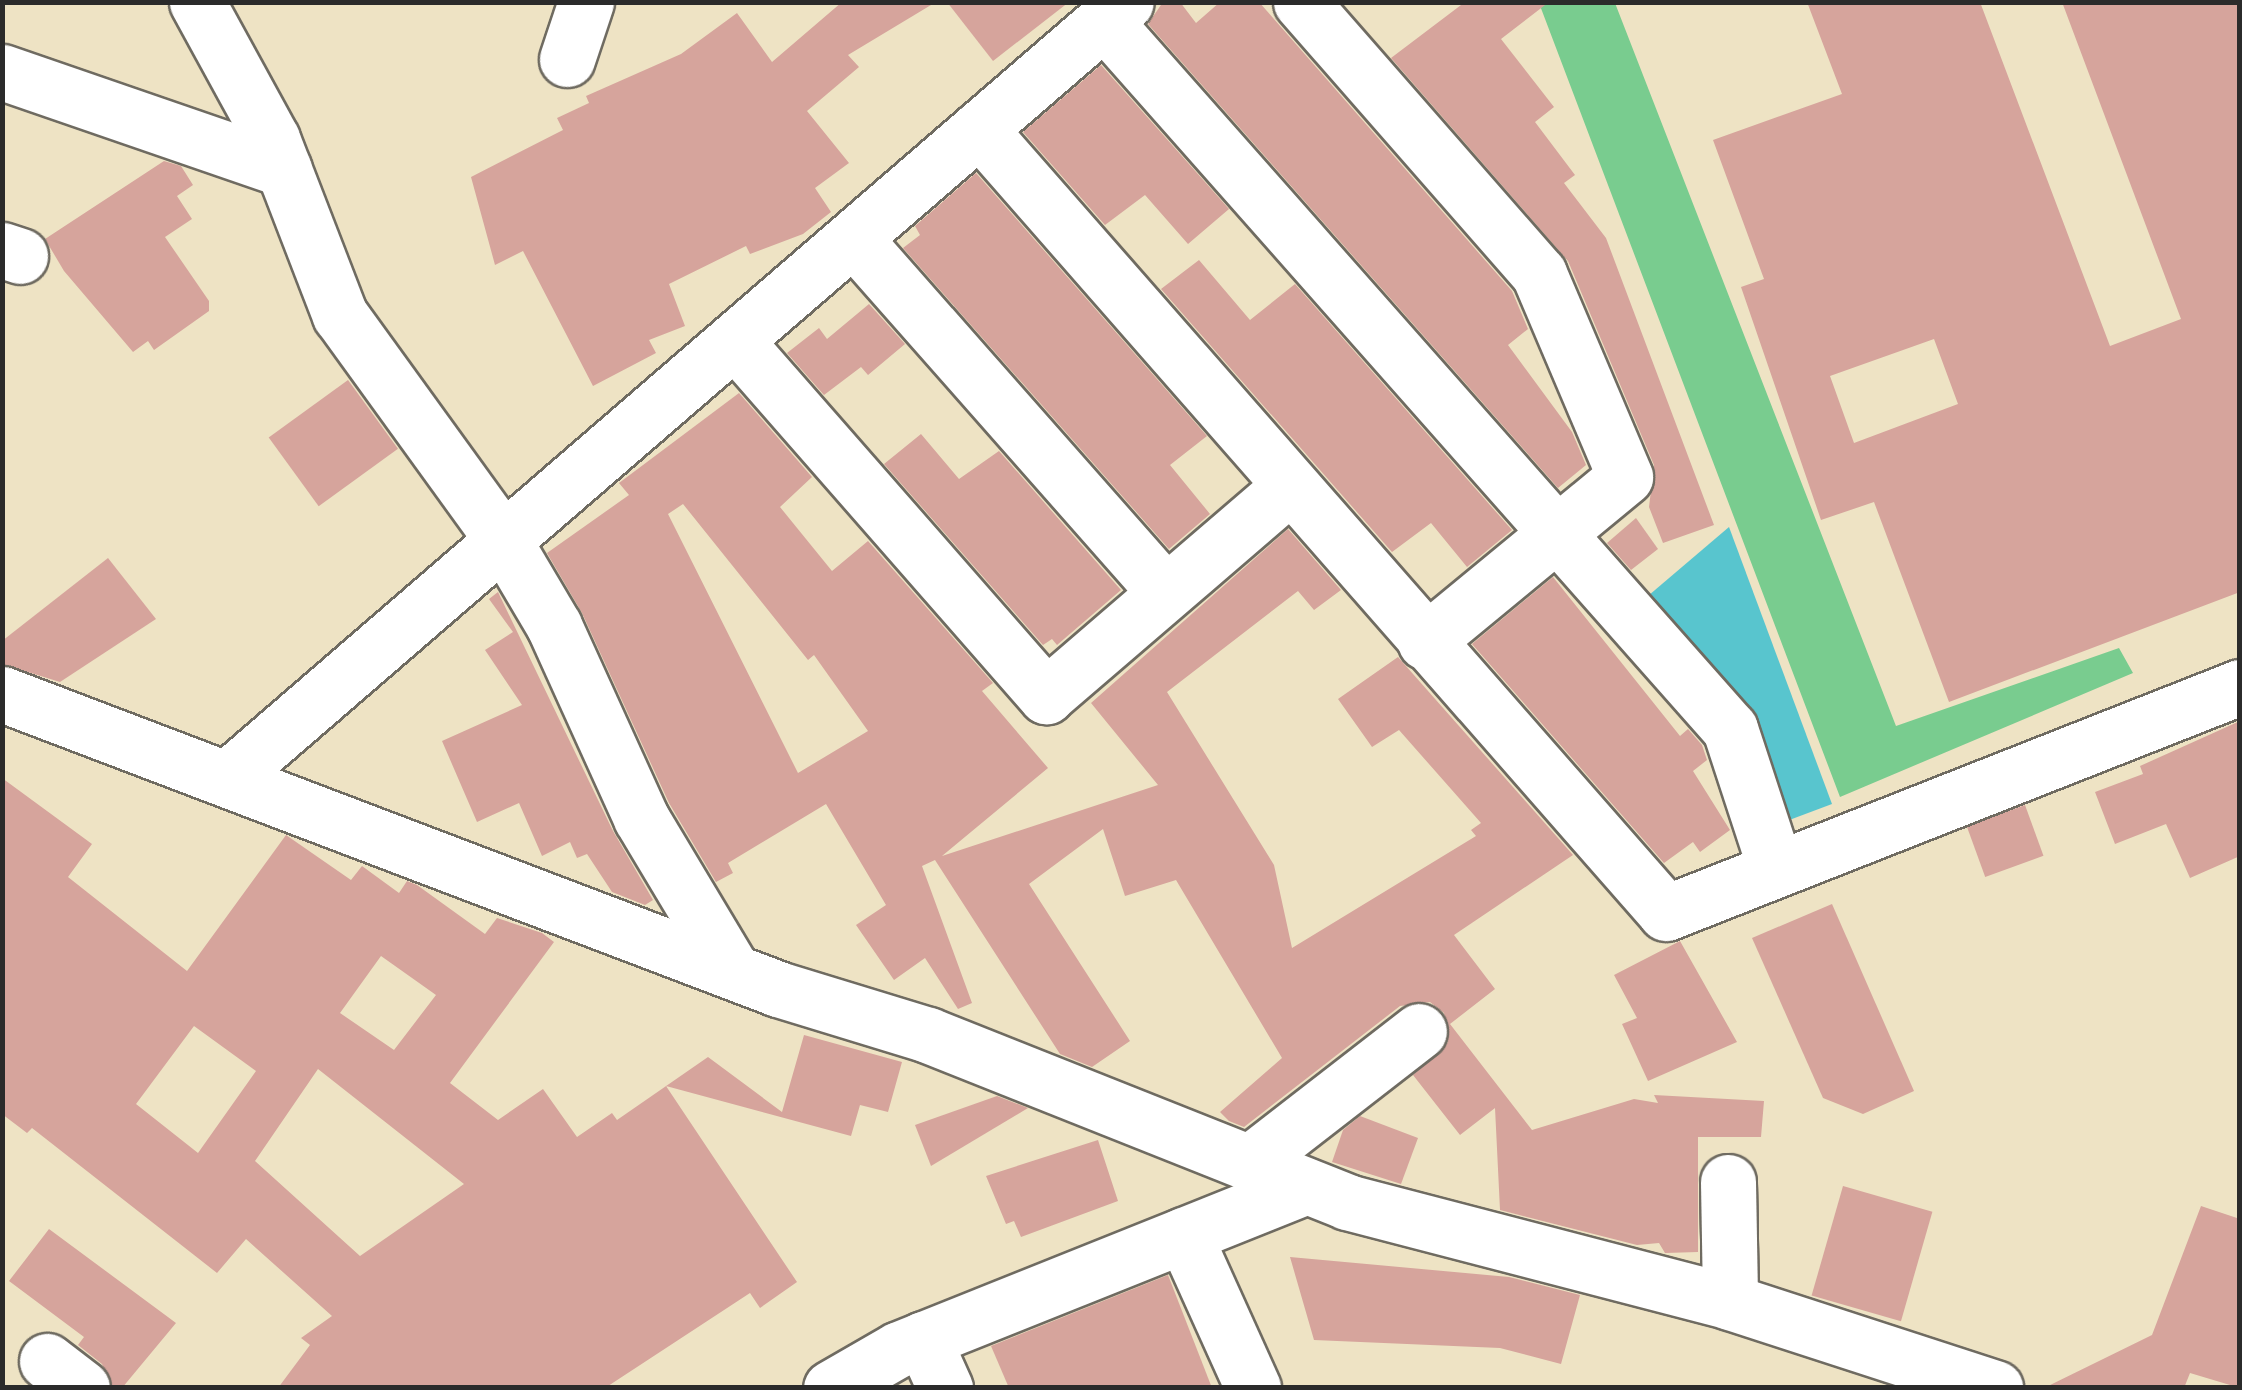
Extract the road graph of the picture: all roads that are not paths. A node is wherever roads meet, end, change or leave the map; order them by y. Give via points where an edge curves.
1 (197, 2) edge
2 (586, 2) edge
3 (1301, 2) edge
4 (1115, 12) edge
5 (567, 59) dead end
6 (2, 72) edge
7 (979, 129) junction
8 (284, 168) junction
9 (854, 239) junction
10 (736, 342) junction
11 (1288, 488) junction
12 (1557, 533) junction
13 (505, 543) junction
14 (1164, 592) junction
15 (1426, 642) junction
16 (2240, 687) edge
17 (2, 694) edge
18 (229, 778) junction
19 (1776, 867) junction
20 (732, 970) junction
21 (1418, 1031) dead end
22 (1249, 1163) junction
23 (1728, 1182) dead end
24 (1306, 1186) junction
25 (1184, 1236) junction
26 (1730, 1302) junction
27 (934, 1363) edge
28 (831, 1388) edge
29 (1254, 1388) edge
30 (1994, 1388) edge

1 - 8 street
2 - 5 street
3 - 12 street via 1539,274 1625,477
4 - 7 street
4 - 12 street
6 - 8 street
7 - 9 street
7 - 11 street
8 - 13 street via 340,315
9 - 10 street
9 - 14 street
10 - 13 street
10 - 14 street via 1046,696
11 - 14 street
11 - 15 street
12 - 15 street
12 - 19 street via 1730,729
13 - 18 street
13 - 20 street via 580,679 641,818
15 - 19 street via 1666,913
16 - 19 street
17 - 18 street
18 - 20 street
20 - 22 street via 928,1035
21 - 22 street
22 - 24 street
23 - 26 street
24 - 25 street
24 - 26 street
25 - 27 street
25 - 29 street
26 - 30 street
27 - 28 street

